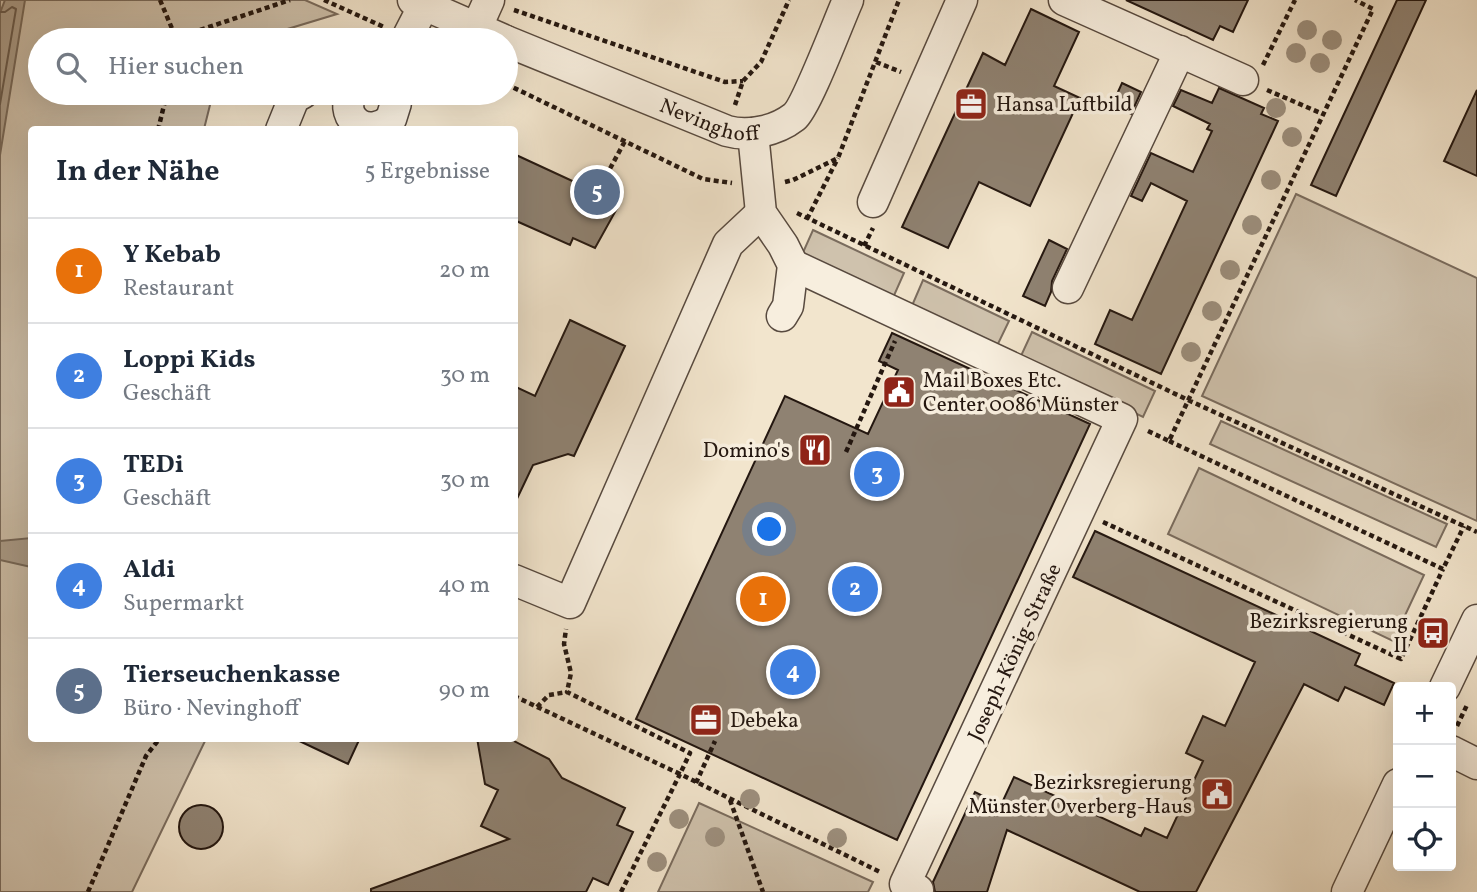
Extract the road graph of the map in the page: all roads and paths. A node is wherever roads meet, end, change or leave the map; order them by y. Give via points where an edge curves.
1 (160, 0) edge
2 (290, 0) edge
3 (324, 0) edge
4 (789, 0) edge
5 (848, 0) edge
6 (899, 0) edge
7 (962, 0) edge
8 (1064, 0) edge
9 (1295, 0) edge
10 (1355, 0) edge
11 (489, 1) edge
12 (419, 2) edge
13 (171, 28) edge
14 (208, 28) edge
15 (384, 28) edge
16 (411, 28) edge
17 (473, 28) edge
18 (476, 28) edge
19 (518, 46) edge
20 (1180, 51) junction
21 (1249, 82) junction
22 (518, 90) edge
23 (164, 105) edge
24 (291, 105) edge
25 (348, 105) edge
26 (396, 105) edge
27 (1322, 114) junction
28 (159, 126) edge
29 (283, 126) edge
30 (365, 126) edge
31 (380, 126) edge
32 (754, 133) junction
33 (625, 141) junction
34 (838, 158) junction
35 (606, 176) dead end
36 (759, 200) junction
37 (873, 202) dead end
38 (807, 219) junction
39 (793, 265) junction
40 (1068, 288) dead end
41 (782, 316) dead end
42 (906, 318) junction
43 (1188, 400) junction
44 (1122, 419) junction
45 (1169, 441) junction
46 (846, 452) dead end
47 (1080, 512) junction
48 (1464, 526) junction
49 (1477, 532) edge
50 (1443, 569) junction
51 (518, 582) edge
52 (570, 603) junction
53 (1477, 620) edge
54 (567, 692) junction
55 (1458, 692) edge
56 (518, 698) edge
57 (604, 702) dead end
58 (537, 707) junction
59 (600, 708) junction
60 (1456, 711) edge
61 (715, 741) dead end
62 (156, 742) edge
63 (1456, 743) edge
64 (1477, 764) edge
65 (680, 775) junction
66 (696, 783) junction
67 (1393, 795) edge
68 (730, 799) junction
69 (911, 888) edge
70 (89, 892) edge
71 (621, 892) edge
72 (763, 892) edge
73 (1347, 892) edge

1 - 13 path
2 - 14 path
3 - 15 path
4 - 11 path via 761,62 743,81 725,82
5 - 32 street, Nevinghoff via 796,116
6 - 34 path
7 - 37 street
8 - 20 street
9 - 21 path
10 - 27 path via 1373,9
11 - 18 street
12 - 16 street
12 - 17 street, Nevinghoff
19 - 32 street, Nevinghoff via 727,131
20 - 21 street
20 - 40 street
21 - 27 path
22 - 33 path
23 - 28 path
24 - 29 street
25 - 30 street via 354,121
26 - 31 street via 391,119
27 - 43 path
32 - 36 street
33 - 35 path
33 - 36 path
34 - 36 path
34 - 38 path
36 - 38 path
36 - 39 street
36 - 52 street via 728,244
38 - 43 path
39 - 41 street via 788,306
39 - 42 street
42 - 44 street
42 - 46 path
43 - 45 path
43 - 48 path
44 - 45 path
44 - 47 street, Joseph-König-Straße
45 - 50 path
47 - 50 path via 1401,659
47 - 69 street, Joseph-König-Straße
48 - 49 path
48 - 50 path
51 - 52 street
52 - 54 path via 564,644 571,673
53 - 55 street
54 - 58 path via 549,695
54 - 59 path
55 - 60 path
56 - 58 path
57 - 59 path
58 - 65 path
59 - 65 path via 690,753
61 - 66 path
62 - 70 path via 145,756
63 - 64 street
65 - 66 path
65 - 71 path
66 - 68 path
67 - 73 street
68 - 69 path
68 - 72 path

